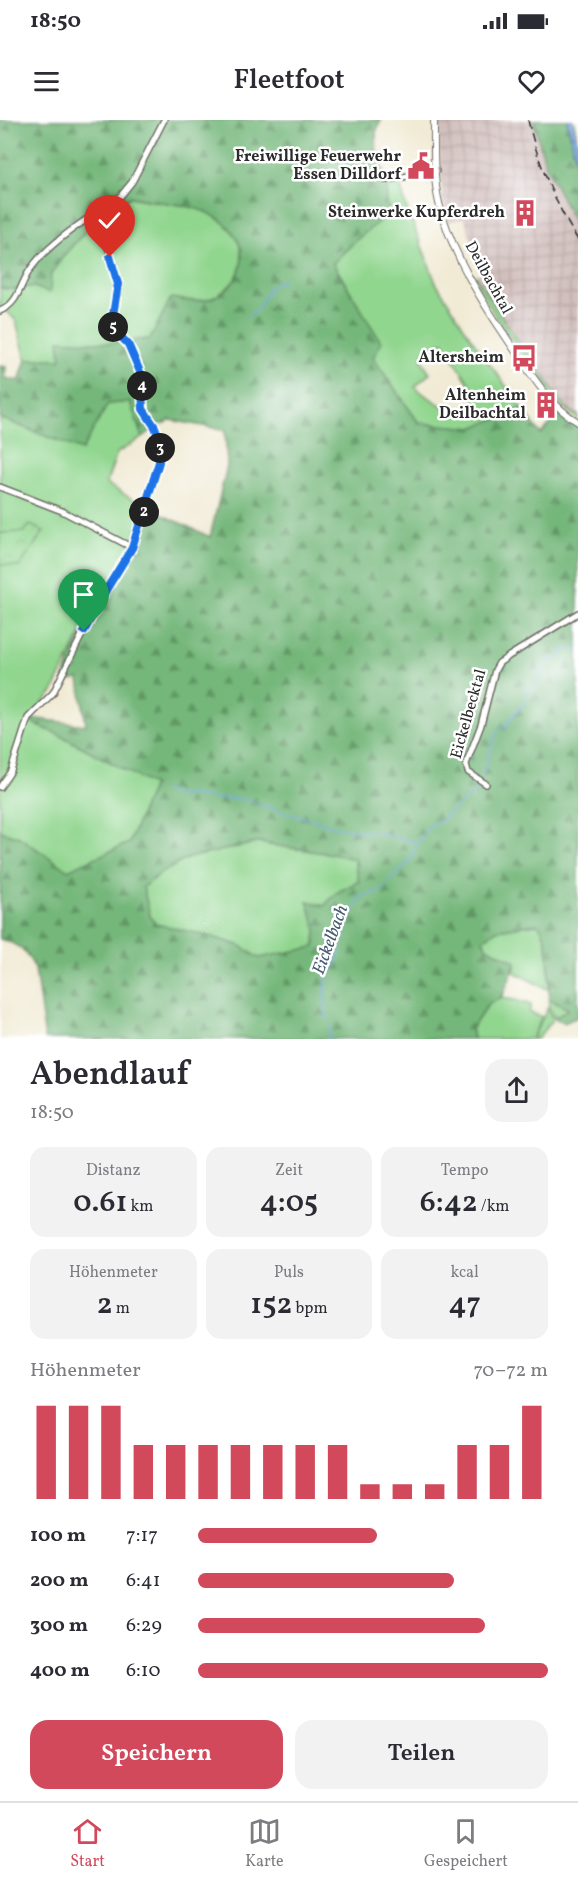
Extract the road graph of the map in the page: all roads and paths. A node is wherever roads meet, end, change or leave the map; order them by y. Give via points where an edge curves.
1 (164, 120) edge
2 (434, 120) edge
3 (436, 171) junction
4 (386, 180) dead end
5 (114, 204) junction
6 (0, 311) edge
7 (578, 422) edge
8 (0, 486) edge
9 (132, 548) junction
10 (578, 613) edge
11 (486, 784) dead end
12 (0, 787) edge

1 - 5 street via 132,182
2 - 3 street, Deilbachtal
3 - 4 street
3 - 7 street, Deilbachtal via 442,214 477,293 537,381 561,410
5 - 6 street via 53,245 28,271 13,303
5 - 9 street via 108,247 118,284 112,324 132,354 142,380 143,409 155,427 159,443 159,462
8 - 9 street via 62,511
9 - 12 street via 99,601 53,693 28,718 11,771
10 - 11 street, Eickelbecktal via 509,656 495,670 466,764 468,772

